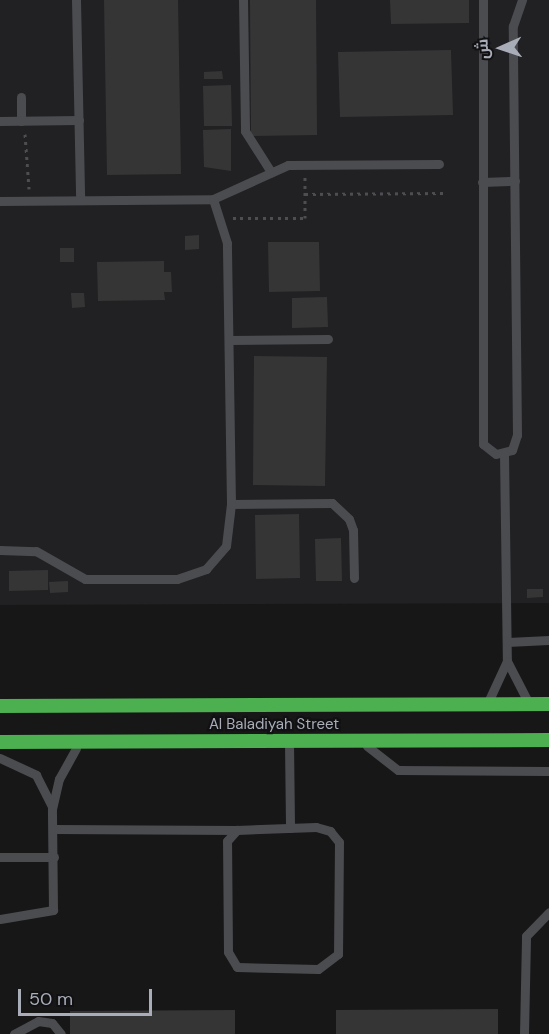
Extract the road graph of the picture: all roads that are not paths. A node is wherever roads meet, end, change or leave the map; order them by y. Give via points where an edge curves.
1 (76, 0) edge
2 (243, 0) edge
3 (483, 0) edge
4 (522, 0) edge
5 (21, 97) dead end
6 (79, 120) junction
7 (0, 121) edge
8 (23, 121) junction
9 (439, 164) dead end
10 (271, 172) junction
11 (515, 181) junction
12 (482, 182) junction
13 (80, 199) junction
14 (213, 199) junction
15 (0, 201) edge
16 (328, 339) dead end
17 (230, 340) junction
18 (504, 454) junction
19 (231, 504) junction
20 (0, 550) edge
21 (354, 578) dead end
22 (549, 640) edge
23 (507, 642) junction
24 (507, 661) junction
25 (487, 704) junction
26 (531, 704) junction
27 (549, 704) edge
28 (0, 706) edge
29 (361, 740) junction
30 (549, 740) edge
31 (289, 741) junction
32 (0, 742) edge
33 (81, 742) junction
34 (0, 758) edge
35 (549, 771) edge
36 (52, 808) junction
37 (290, 828) junction
38 (53, 829) junction
39 (237, 830) junction
40 (0, 857) edge
41 (54, 857) junction
42 (549, 912) edge
43 (0, 919) edge
44 (14, 1034) edge
45 (61, 1034) edge
46 (524, 1034) edge

1 - 6 lane
2 - 10 lane via 245,131
3 - 12 lane
4 - 11 lane via 513,26
5 - 8 lane
6 - 8 lane
6 - 13 lane
7 - 8 lane
9 - 10 lane via 305,163
10 - 14 lane
11 - 12 lane
11 - 18 lane via 517,435
12 - 18 lane via 483,435 488,450
13 - 14 lane
13 - 15 lane
14 - 17 lane via 223,218
16 - 17 lane
17 - 19 lane
18 - 23 lane
19 - 20 lane via 226,546 192,576 85,579 36,551
19 - 21 lane via 320,501 337,506 353,530
22 - 23 lane
23 - 24 lane
24 - 25 lane
24 - 26 lane
25 - 26 main road, Al Baladiyah Street
25 - 28 main road, Al Baladiyah Street
26 - 27 main road, Al Baladiyah Street
29 - 30 main road, Al Baladiyah Street
29 - 31 main road, Al Baladiyah Street
29 - 35 lane via 398,770
31 - 33 main road, Al Baladiyah Street
31 - 37 lane
32 - 33 main road, Al Baladiyah Street
33 - 36 lane via 64,765
34 - 36 lane via 36,775
36 - 38 lane
37 - 39 lane
37 - 39 lane via 324,828 339,843 341,946 333,960 318,969 242,969 232,963 226,849
38 - 39 lane
38 - 41 lane
40 - 41 lane
41 - 43 lane via 53,910
42 - 46 lane via 526,936
44 - 45 lane via 38,1021 52,1023

